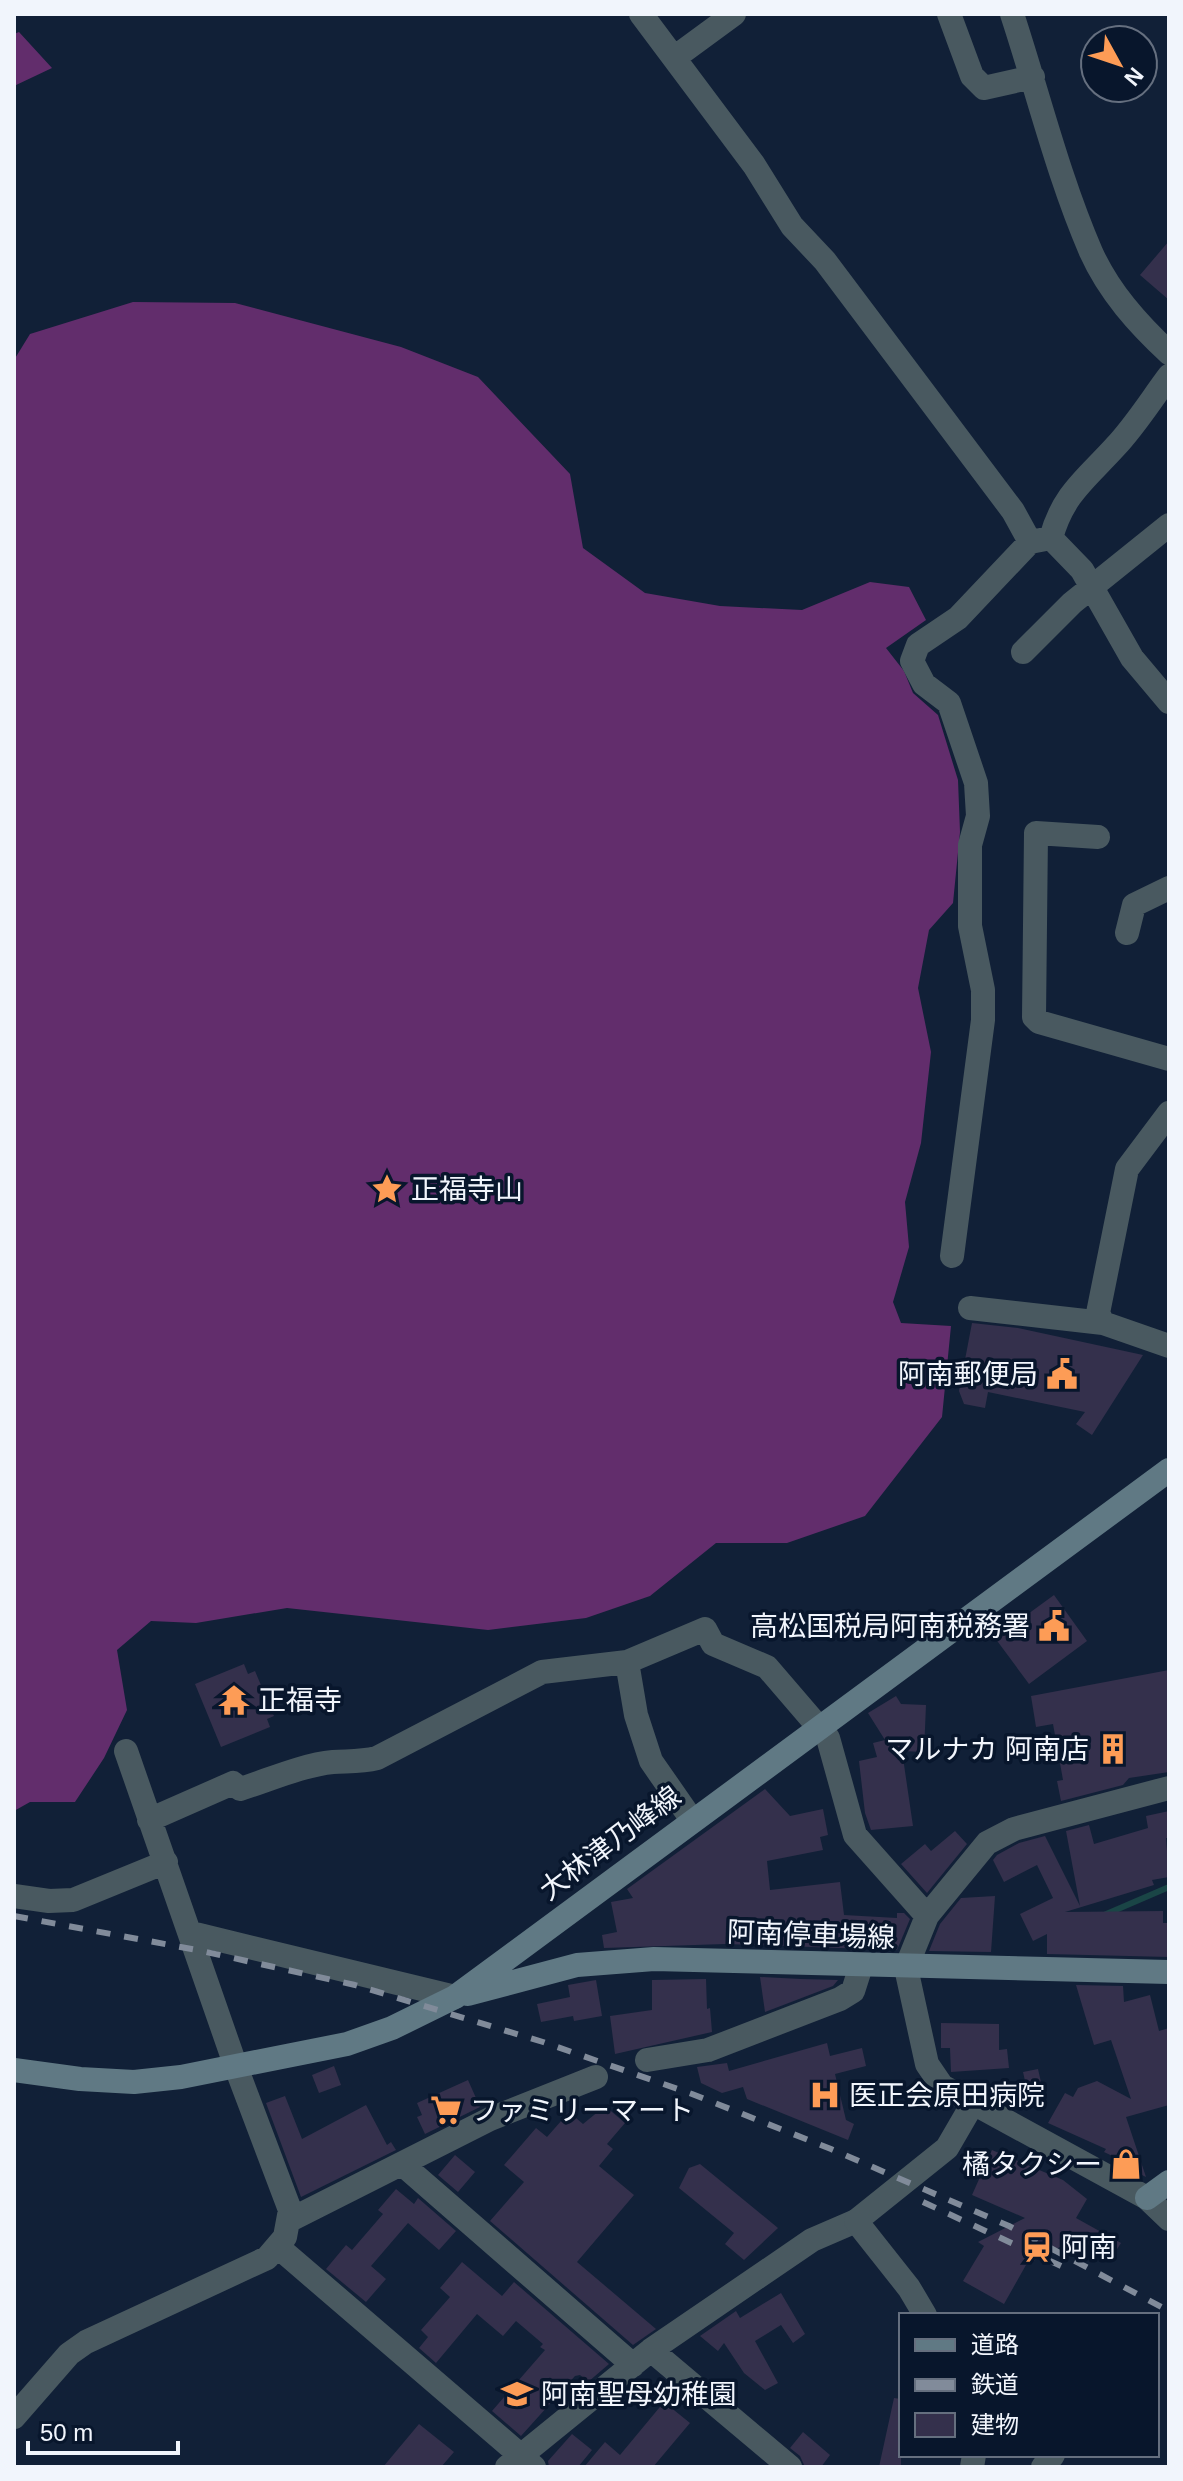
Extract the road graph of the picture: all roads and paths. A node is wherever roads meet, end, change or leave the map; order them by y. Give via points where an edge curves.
1 (641, 14) edge
2 (734, 14) edge
3 (949, 14) edge
4 (1012, 14) edge
5 (674, 58) junction
6 (1033, 77) junction
7 (1169, 353) edge
8 (1169, 376) edge
9 (1169, 525) edge
10 (1041, 540) junction
11 (1093, 585) junction
12 (1023, 652) dead end
13 (1169, 702) edge
14 (1098, 837) dead end
15 (1169, 888) edge
16 (1127, 933) dead end
17 (1169, 1059) edge
18 (1169, 1113) edge
19 (952, 1256) dead end
20 (970, 1308) dead end
21 (1103, 1323) junction
22 (1169, 1346) edge
23 (1169, 1470) edge
24 (627, 1662) junction
25 (819, 1728) junction
26 (126, 1751) dead end
27 (1169, 1788) edge
28 (149, 1820) junction
29 (692, 1820) junction
30 (166, 1862) junction
31 (14, 1896) edge
32 (927, 1916) junction
33 (191, 1933) junction
34 (861, 1966) junction
35 (906, 1968) junction
36 (1169, 1972) edge
37 (455, 1997) junction
38 (647, 2060) dead end
39 (236, 2067) junction
40 (14, 2070) edge
41 (596, 2077) dead end
42 (972, 2105) junction
43 (402, 2164) junction
44 (1169, 2182) edge
45 (1147, 2198) junction
46 (1169, 2219) edge
47 (290, 2220) junction
48 (856, 2221) junction
49 (278, 2247) junction
50 (924, 2313) edge
51 (642, 2358) junction
52 (14, 2417) edge
53 (520, 2463) edge
54 (790, 2467) edge

1 - 5 street
2 - 5 street
3 - 6 street via 972,76 984,88
4 - 6 street
5 - 10 street via 792,226 825,261 1013,511
6 - 7 street via 1092,254 1119,298
8 - 10 street via 1117,446 1075,486
9 - 11 street
10 - 11 street
10 - 19 street via 958,618 918,645 912,661 924,684 949,703 976,783 970,926 983,990 983,1020
11 - 12 street
11 - 13 street via 1132,658
14 - 17 street via 1036,833 1034,1017
15 - 16 street via 1134,905
18 - 21 street via 1127,1169 1098,1313
20 - 21 street
21 - 22 street
23 - 25 main road, 大林津乃峰線
24 - 25 street via 705,1629 713,1644 767,1667
24 - 28 street via 542,1672 377,1758 356,1764 333,1762 240,1789 233,1783
24 - 29 street via 651,1761
25 - 29 main road, 大林津乃峰線
25 - 32 street via 832,1748 855,1835
26 - 28 street
27 - 32 street via 1014,1829 987,1843
28 - 30 street
29 - 37 main road, 大林津乃峰線
30 - 31 street via 73,1900
30 - 33 street
32 - 35 street
33 - 37 street
33 - 39 street
34 - 35 main road, 阿南停車場線
34 - 37 main road, 阿南停車場線 via 654,1959 592,1964
34 - 38 street via 853,1991 840,1999 708,2050
35 - 36 main road, 阿南停車場線
35 - 42 street via 933,2077
37 - 39 main road, 大林津乃峰線 via 347,2044
39 - 40 main road, 大林津乃峰線 via 134,2082
39 - 47 street
41 - 43 street via 490,2119
42 - 45 street
42 - 48 street via 947,2148
43 - 47 street
43 - 51 street
44 - 45 main road
45 - 46 street
47 - 49 street
48 - 50 street
48 - 51 street via 812,2240
49 - 52 street via 267,2258 86,2342
49 - 53 street
51 - 53 street
51 - 54 street

